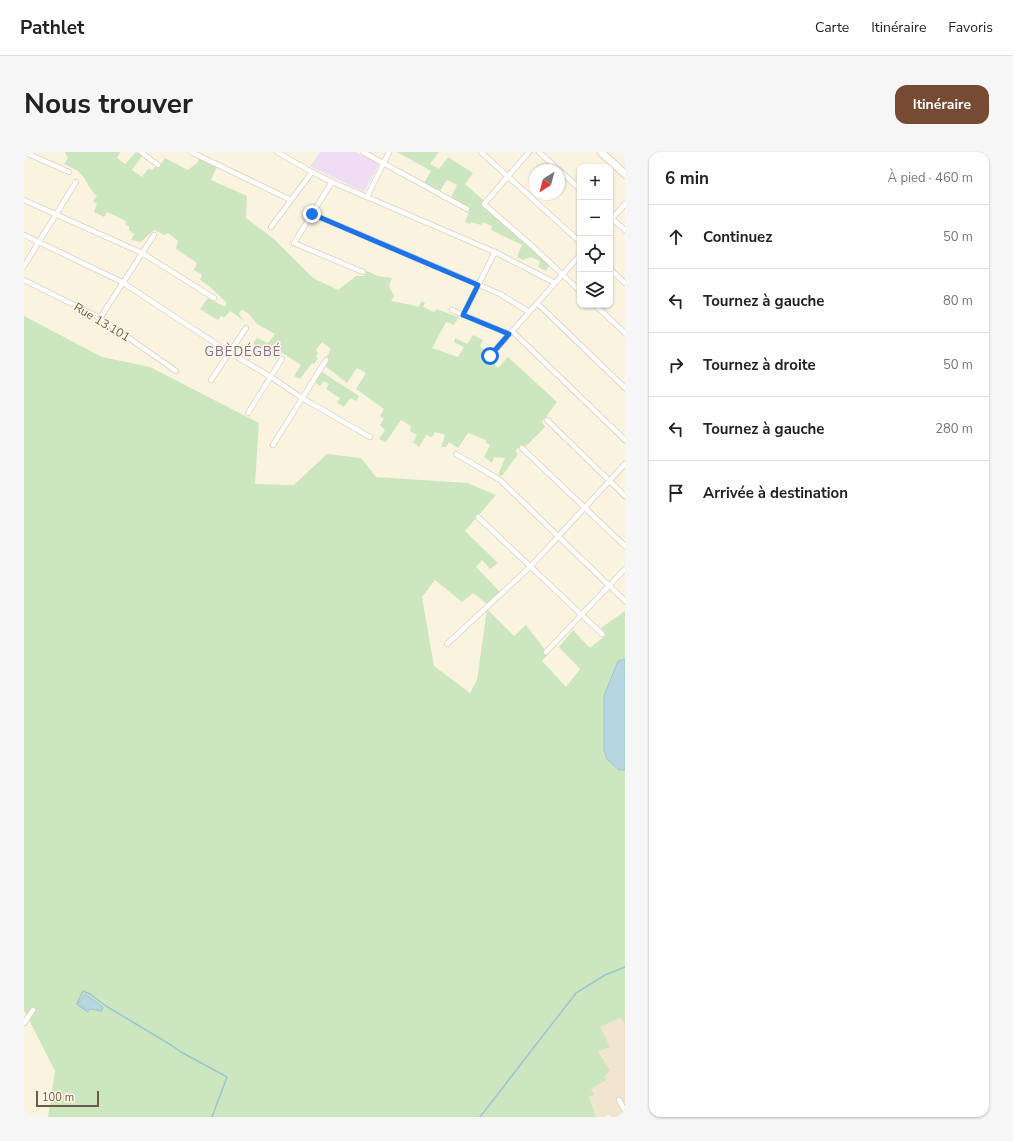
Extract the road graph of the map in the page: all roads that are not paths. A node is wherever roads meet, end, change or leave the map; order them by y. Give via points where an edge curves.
1 (24, 152) edge
2 (141, 152) edge
3 (191, 152) edge
4 (277, 152) edge
5 (363, 152) edge
6 (389, 152) edge
7 (481, 152) edge
8 (529, 152) edge
9 (539, 152) edge
10 (600, 152) edge
11 (384, 163) junction
12 (158, 165) dead end
13 (69, 172) dead end
14 (312, 172) junction
15 (625, 174) edge
16 (508, 176) junction
17 (76, 182) dead end
18 (332, 182) junction
19 (577, 186) edge
20 (367, 197) junction
21 (24, 200) edge
22 (291, 200) junction
23 (625, 204) edge
24 (467, 209) dead end
25 (312, 214) junction
26 (56, 215) junction
27 (613, 217) edge
28 (613, 221) edge
29 (270, 227) dead end
30 (625, 230) edge
31 (24, 235) edge
32 (154, 235) dead end
33 (577, 239) edge
34 (38, 243) junction
35 (495, 252) junction
36 (142, 253) junction
37 (577, 258) edge
38 (24, 266) edge
39 (363, 272) dead end
40 (613, 272) edge
41 (563, 274) junction
42 (24, 280) edge
43 (122, 282) junction
44 (554, 283) junction
45 (625, 283) edge
46 (478, 285) junction
47 (577, 287) edge
48 (214, 298) dead end
49 (537, 303) junction
50 (598, 308) edge
51 (452, 310) dead end
52 (529, 312) junction
53 (463, 315) junction
54 (100, 318) junction
55 (246, 328) dead end
56 (510, 333) junction
57 (625, 333) edge
58 (230, 353) junction
59 (490, 356) dead end
60 (282, 359) dead end
61 (326, 360) dead end
62 (176, 371) dead end
63 (271, 377) junction
64 (212, 380) dead end
65 (625, 388) edge
66 (302, 398) junction
67 (248, 413) dead end
68 (547, 420) dead end
69 (370, 437) dead end
70 (625, 440) edge
71 (273, 445) dead end
72 (522, 448) dead end
73 (456, 454) dead end
74 (625, 464) edge
75 (609, 481) junction
76 (625, 496) edge
77 (585, 508) junction
78 (478, 517) dead end
79 (558, 536) junction
80 (625, 546) edge
81 (531, 566) junction
82 (625, 569) edge
83 (609, 586) junction
84 (625, 601) edge
85 (582, 615) junction
86 (602, 634) dead end
87 (447, 644) dead end
88 (546, 652) dead end
89 (33, 1010) dead end
90 (24, 1023) edge
91 (619, 1100) dead end
92 (625, 1111) edge

1 - 13 street
2 - 12 street
3 - 22 street
4 - 14 street
5 - 11 street
6 - 11 street
7 - 16 street
8 - 16 street
9 - 19 street
10 - 15 main road
11 - 20 street
11 - 24 street
14 - 18 street
14 - 22 street
16 - 33 street
16 - 41 street via 484,204
17 - 26 street
18 - 20 street
18 - 25 street
20 - 35 street
21 - 26 street
22 - 29 street
23 - 27 street
25 - 39 street via 294,243
25 - 46 street
26 - 34 street
26 - 36 street
28 - 30 street
31 - 34 street
32 - 36 street
34 - 38 street
34 - 43 street
35 - 44 street
35 - 46 street
36 - 43 street
36 - 48 street
37 - 41 street
40 - 45 street
41 - 44 street
41 - 47 street
42 - 54 street, Rue 13.101
43 - 54 street
43 - 58 street
44 - 49 street
46 - 52 street via 500,294
46 - 53 street
49 - 52 street
49 - 65 street
50 - 57 street
51 - 53 street
52 - 56 street
53 - 56 street
54 - 62 street, Rue 13.101
55 - 58 street
56 - 59 street
56 - 70 street
58 - 63 street
58 - 64 street
60 - 63 street
61 - 66 street
63 - 66 street
63 - 67 street
66 - 69 street
66 - 71 street
68 - 75 street
72 - 77 street
73 - 79 street via 500,480
74 - 75 street
75 - 76 street
75 - 77 street
77 - 79 street
77 - 80 street
78 - 81 street
79 - 81 street
79 - 83 street
81 - 85 street
81 - 87 street
82 - 83 street
83 - 84 street
83 - 85 street
85 - 86 street
85 - 88 street
89 - 90 street
91 - 92 street

